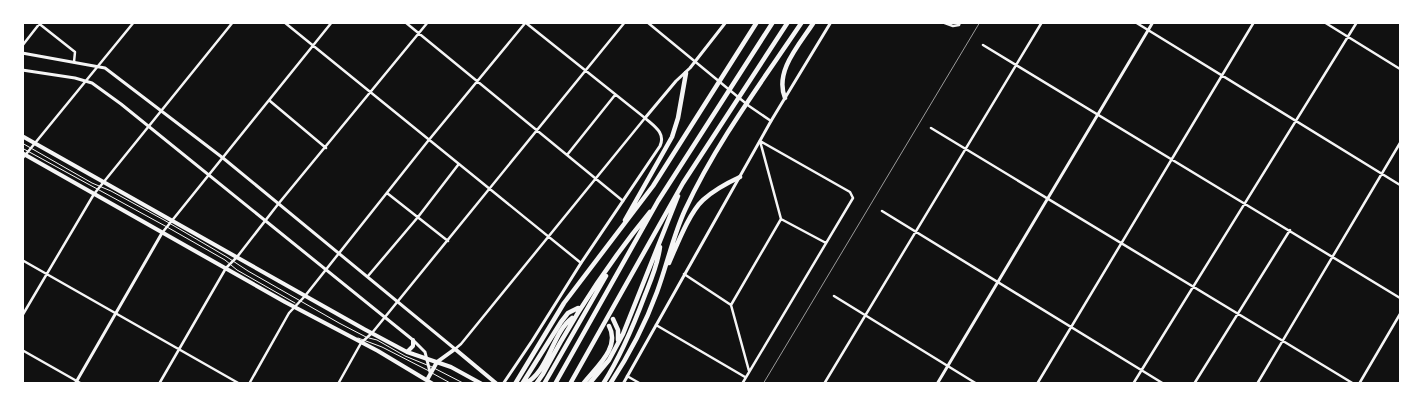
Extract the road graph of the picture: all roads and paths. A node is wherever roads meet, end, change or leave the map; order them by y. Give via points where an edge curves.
1 (134, 22) edge
2 (233, 22) edge
3 (284, 22) edge
4 (332, 22) edge
5 (405, 22) edge
6 (428, 22) edge
7 (625, 22) edge
8 (647, 22) edge
9 (726, 22) edge
10 (757, 22) edge
11 (773, 22) edge
12 (788, 22) edge
13 (802, 22) edge
14 (814, 22) edge
15 (832, 22) edge
16 (942, 22) edge
17 (1042, 22) edge
18 (1135, 22) edge
19 (1154, 22) edge
20 (1254, 22) edge
21 (1324, 22) edge
22 (1357, 22) edge
23 (39, 23) edge
24 (526, 23) edge
25 (960, 24) edge
26 (1149, 30) junction
27 (419, 34) junction
28 (1348, 37) junction
29 (983, 45) dead end
30 (22, 46) edge
31 (314, 47) junction
32 (22, 53) edge
33 (74, 62) junction
34 (695, 62) junction
35 (1016, 66) junction
36 (98, 67) junction
37 (1400, 69) edge
38 (22, 70) edge
39 (586, 71) junction
40 (686, 73) junction
41 (1222, 75) junction
42 (87, 81) junction
43 (478, 81) junction
44 (370, 94) junction
45 (615, 95) junction
46 (785, 98) junction
47 (269, 101) junction
48 (162, 111) junction
49 (1099, 114) junction
50 (645, 118) junction
51 (1296, 120) junction
52 (771, 121) junction
53 (149, 126) junction
54 (931, 128) dead end
55 (538, 131) junction
56 (22, 136) edge
57 (428, 141) junction
58 (760, 142) junction
59 (22, 143) edge
60 (1400, 143) edge
61 (36, 144) junction
62 (22, 148) edge
63 (31, 148) junction
64 (326, 148) junction
65 (965, 148) junction
66 (25, 153) edge
67 (567, 155) junction
68 (223, 158) junction
69 (22, 159) edge
70 (1172, 159) junction
71 (458, 164) junction
72 (1382, 173) junction
73 (209, 176) junction
74 (740, 177) junction
75 (595, 178) junction
76 (104, 182) junction
77 (683, 183) junction
78 (1400, 185) edge
79 (99, 188) junction
80 (490, 190) junction
81 (387, 193) junction
82 (94, 194) junction
83 (1048, 199) junction
84 (623, 201) junction
85 (658, 202) junction
86 (279, 203) junction
87 (1244, 204) junction
88 (882, 211) dead end
89 (418, 217) junction
90 (781, 219) junction
91 (266, 220) junction
92 (171, 222) junction
93 (167, 227) junction
94 (1290, 230) junction
95 (915, 232) junction
96 (162, 233) junction
97 (616, 236) junction
98 (548, 237) junction
99 (448, 241) junction
100 (826, 244) junction
101 (1121, 244) junction
102 (660, 245) junction
103 (338, 253) junction
104 (237, 257) junction
105 (1334, 257) junction
106 (22, 260) edge
107 (233, 261) junction
108 (581, 263) junction
109 (230, 264) junction
110 (226, 268) junction
111 (326, 269) junction
112 (47, 274) junction
113 (684, 274) junction
114 (368, 276) junction
115 (661, 280) junction
116 (998, 282) junction
117 (1194, 287) junction
118 (593, 294) junction
119 (305, 296) junction
120 (834, 296) dead end
121 (1400, 298) edge
122 (398, 302) junction
123 (297, 304) junction
124 (731, 305) junction
125 (578, 308) dead end
126 (116, 314) junction
127 (1238, 314) junction
128 (1400, 314) edge
129 (865, 315) junction
130 (22, 316) edge
131 (385, 316) junction
132 (572, 318) dead end
133 (613, 319) dead end
134 (656, 324) junction
135 (609, 326) dead end
136 (1071, 326) junction
137 (372, 333) junction
138 (368, 337) junction
139 (413, 340) junction
140 (362, 342) junction
141 (1284, 342) junction
142 (617, 346) junction
143 (180, 349) junction
144 (455, 349) junction
145 (22, 350) edge
146 (407, 352) junction
147 (428, 360) junction
148 (437, 362) junction
149 (948, 365) junction
150 (431, 366) junction
151 (1141, 370) junction
152 (749, 371) junction
153 (430, 372) junction
154 (627, 376) junction
155 (746, 377) junction
156 (76, 382) edge
157 (426, 382) edge
158 (82, 384) edge
159 (159, 384) edge
160 (240, 384) edge
161 (249, 384) edge
162 (338, 384) edge
163 (433, 384) edge
164 (452, 384) edge
165 (466, 384) edge
166 (482, 384) edge
167 (497, 384) edge
168 (504, 384) edge
169 (514, 384) edge
170 (523, 384) edge
171 (536, 384) edge
172 (544, 384) edge
173 (555, 384) edge
174 (570, 384) edge
175 (583, 384) edge
176 (590, 384) edge
177 (603, 384) edge
178 (610, 384) edge
179 (623, 384) edge
180 (641, 384) edge
181 (742, 384) edge
182 (824, 384) edge
183 (937, 384) edge
184 (977, 384) edge
185 (1037, 384) edge
186 (1134, 384) edge
187 (1164, 384) edge
188 (1194, 384) edge
189 (1257, 384) edge
190 (1354, 384) edge
191 (1359, 384) edge

1 - 36 street
2 - 48 street
3 - 31 street
4 - 31 street
5 - 27 street
6 - 27 street
7 - 39 street
8 - 34 street
9 - 34 street
10 - 97 highway via 653,186
11 - 85 highway
12 - 77 highway
13 - 115 highway via 705,168 684,212
14 - 46 highway via 784,71
15 - 46 street
16 - 25 street via 953,26
17 - 35 street
18 - 26 street
19 - 26 street
20 - 41 street
21 - 28 street
22 - 28 street
23 - 30 street
23 - 33 street via 74,52
24 - 39 street
24 - 43 street
26 - 41 street
26 - 49 street
27 - 43 street
27 - 44 street
28 - 37 street
28 - 51 street
29 - 35 street
31 - 44 street
31 - 47 street
32 - 33 street
33 - 36 street
34 - 40 street
34 - 52 street
35 - 49 street
35 - 65 street
36 - 42 street
36 - 48 street via 104,68
38 - 42 street
39 - 45 street
39 - 55 street
40 - 50 street
40 - 97 highway via 672,137
41 - 51 street
41 - 70 street
42 - 53 street
42 - 61 street
43 - 55 street
43 - 57 street
44 - 57 street
44 - 64 street
45 - 50 street
45 - 67 street
46 - 52 street
47 - 64 street
47 - 68 street
48 - 53 street
48 - 68 street
49 - 70 street
49 - 83 street
50 - 75 street
50 - 84 street via 660,131 660,146
51 - 72 street
51 - 87 street
52 - 58 street
53 - 73 street
53 - 76 street
54 - 65 street
55 - 67 street
55 - 80 street
56 - 61 main road
57 - 71 street
57 - 81 street
58 - 74 street
58 - 90 street
58 - 100 street via 853,196
59 - 63 lane
60 - 72 street
61 - 63 street
61 - 76 main road
62 - 66 lane
63 - 66 street
63 - 79 lane
64 - 86 street
65 - 83 street
65 - 95 street
66 - 69 street
66 - 79 lane
66 - 82 main road
67 - 75 street
68 - 73 street
68 - 86 street
70 - 87 street
70 - 101 street
71 - 80 street
71 - 89 street
72 - 78 street
72 - 105 street
73 - 91 street
73 - 92 street
74 - 113 street
74 - 115 highway via 715,190 697,207
75 - 84 street
75 - 98 street
76 - 79 street
76 - 92 main road
77 - 102 highway
77 - 174 highway
79 - 82 street
79 - 92 lane
79 - 93 lane
80 - 98 street
80 - 99 street
81 - 89 street
81 - 103 street
82 - 96 main road
82 - 112 street
83 - 101 street
83 - 116 street
84 - 108 street
85 - 118 highway via 614,259
85 - 173 highway
86 - 91 street
86 - 103 street
87 - 94 street
87 - 117 street
88 - 95 street
89 - 99 street
89 - 114 street
90 - 100 street
90 - 124 street
91 - 104 street
91 - 111 street
92 - 93 street
92 - 104 main road
92 - 107 lane
93 - 96 street
93 - 109 lane
94 - 105 street
94 - 127 street
95 - 116 street
95 - 129 street
96 - 110 main road
96 - 126 street
97 - 169 highway via 564,303
98 - 108 street
98 - 144 street
99 - 122 street
100 - 152 street
101 - 117 street
101 - 136 street
102 - 142 highway
102 - 177 highway via 631,332
103 - 111 street
103 - 114 street
104 - 107 street
104 - 119 main road
105 - 121 street
105 - 141 street
106 - 112 street
107 - 109 street
107 - 123 lane
108 - 168 street
109 - 110 street
109 - 123 lane
110 - 123 main road
110 - 143 street
111 - 119 street
111 - 131 street
112 - 126 street
112 - 130 street
113 - 124 street
113 - 134 street
114 - 122 street
115 - 178 highway via 638,338
116 - 136 street
116 - 149 street
117 - 127 street
117 - 151 street
118 - 171 highway
118 - 172 highway
119 - 123 street
119 - 137 main road
120 - 129 street
122 - 131 street
122 - 144 street
123 - 138 lane
123 - 140 main road via 302,310
123 - 161 street
124 - 152 street
125 - 170 highway via 566,315
126 - 143 street
126 - 156 street
127 - 141 street
127 - 188 street
128 - 191 street
129 - 149 street
129 - 182 street
131 - 137 street
131 - 139 street
132 - 170 highway via 534,377
133 - 142 highway via 618,330
134 - 154 street
134 - 155 street
135 - 175 highway via 612,346
136 - 151 street
136 - 185 street
137 - 138 street
137 - 146 main road
138 - 140 street
138 - 150 lane
139 - 146 main road
139 - 147 street via 426,352
140 - 153 lane via 382,347
140 - 157 main road
140 - 162 street
141 - 189 street
141 - 190 street
142 - 176 highway
143 - 159 street
143 - 160 street
144 - 148 main road
144 - 167 main road
145 - 156 street
146 - 147 main road
147 - 148 main road
147 - 150 street
148 - 150 main road
148 - 166 main road
149 - 183 street
149 - 184 street
150 - 153 main road
150 - 165 lane
151 - 186 street
151 - 187 street
152 - 155 street
153 - 157 main road
153 - 164 lane
154 - 179 street
154 - 180 street
155 - 181 street
156 - 158 street
157 - 163 main road

